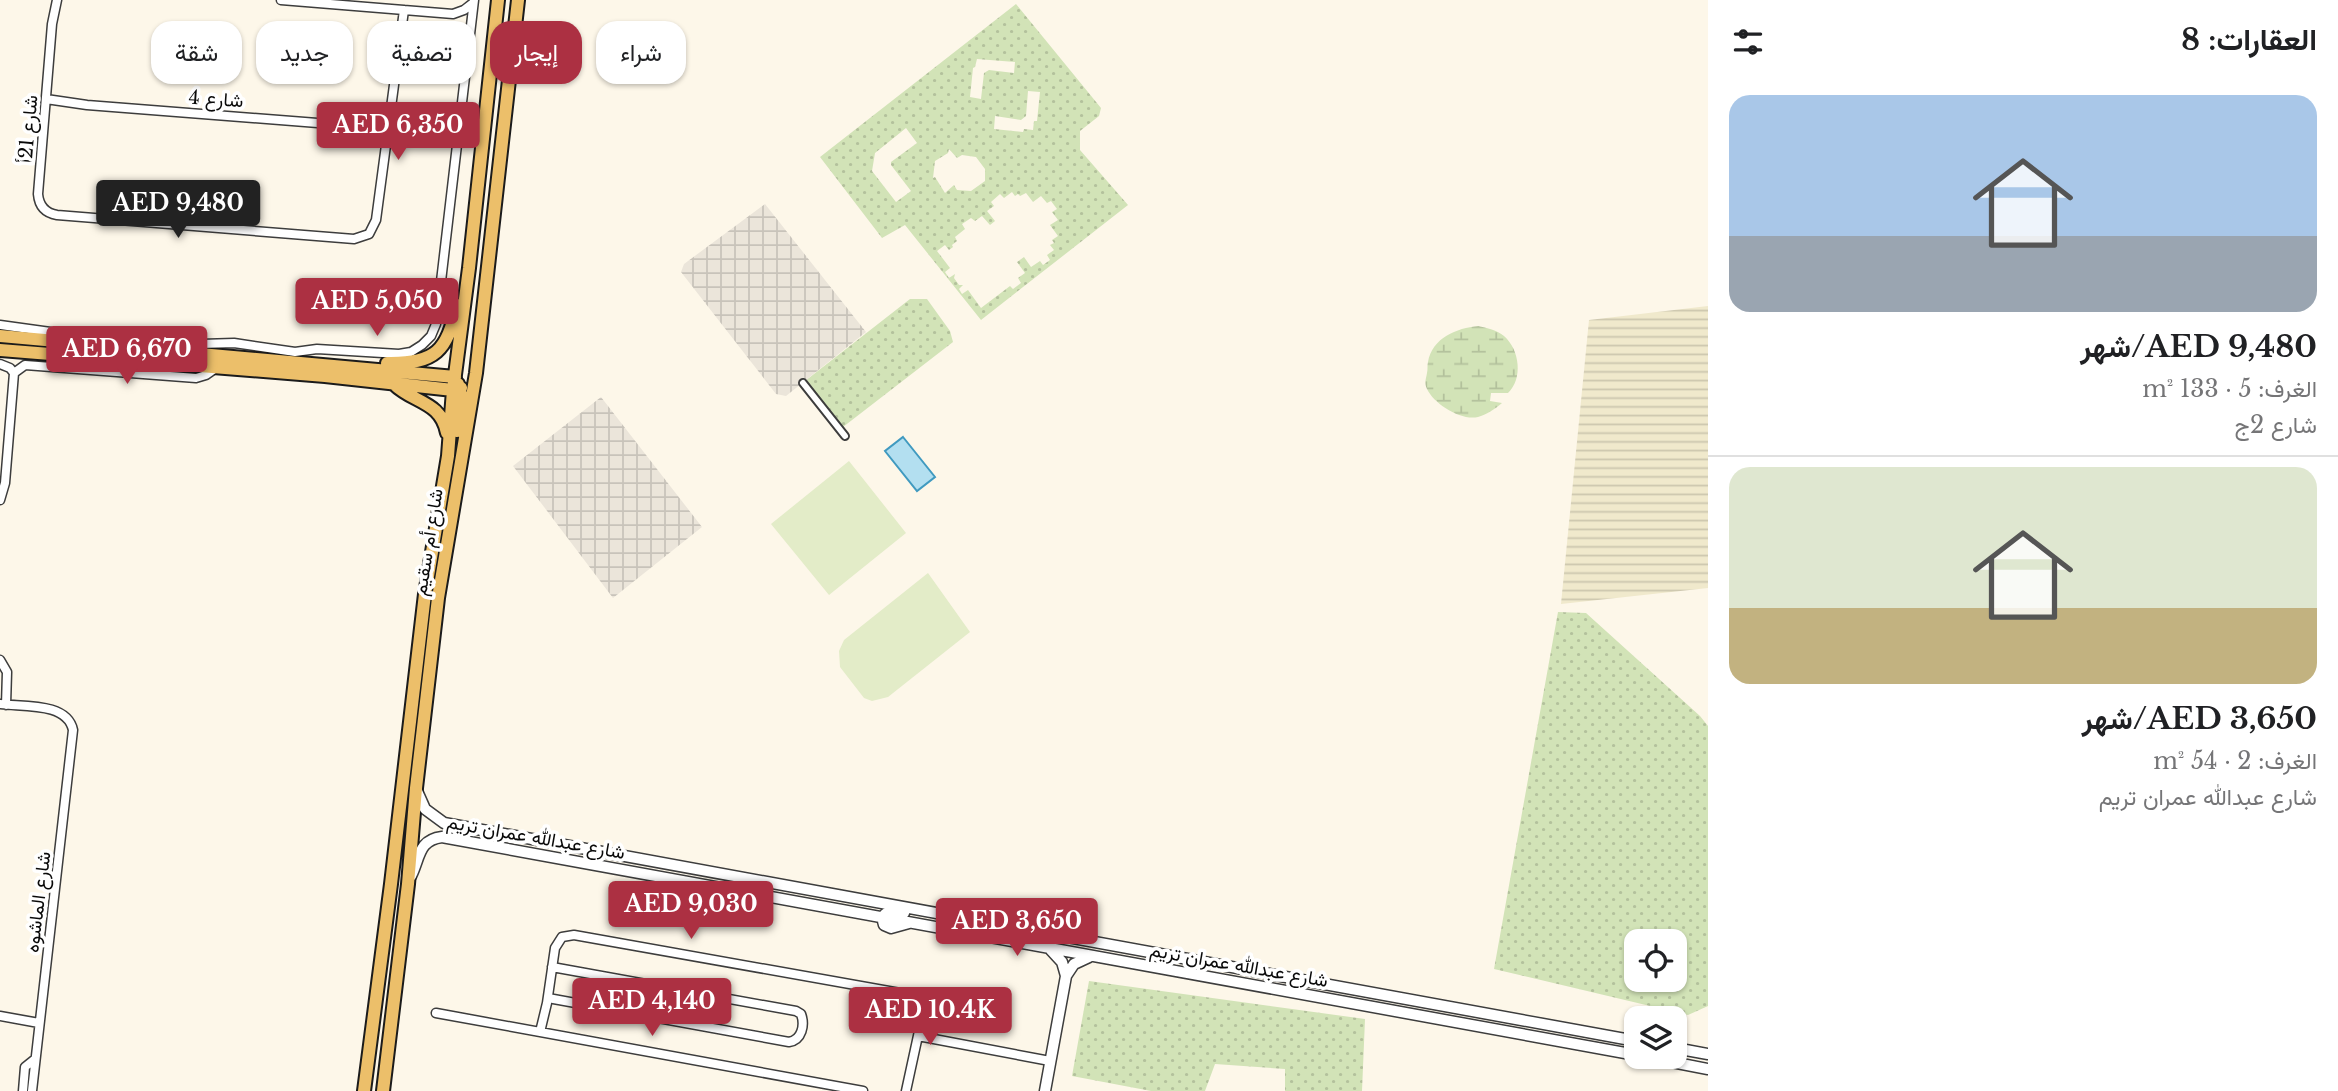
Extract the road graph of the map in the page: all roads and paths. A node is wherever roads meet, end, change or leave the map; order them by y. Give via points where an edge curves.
1 (55, 0) edge
2 (281, 0) edge
3 (498, 0) edge
4 (518, 0) edge
5 (474, 1) edge
6 (400, 10) junction
7 (453, 14) junction
8 (465, 21) edge
9 (471, 21) edge
10 (464, 84) edge
11 (45, 102) junction
12 (387, 128) junction
13 (469, 268) junction
14 (467, 283) junction
15 (0, 325) edge
16 (0, 336) edge
17 (163, 341) junction
18 (0, 350) edge
19 (50, 354) junction
20 (178, 354) junction
21 (0, 364) edge
22 (34, 366) junction
23 (348, 367) junction
24 (216, 368) junction
25 (14, 373) junction
26 (475, 373) junction
27 (393, 383) junction
28 (803, 383) dead end
29 (456, 390) junction
30 (845, 436) dead end
31 (3, 451) edge
32 (448, 456) junction
33 (455, 496) junction
34 (0, 500) edge
35 (0, 660) edge
36 (3, 705) edge
37 (416, 788) junction
38 (408, 884) junction
39 (883, 917) junction
40 (980, 921) junction
41 (1046, 947) junction
42 (1094, 957) junction
43 (552, 967) junction
44 (1066, 976) junction
45 (661, 987) junction
46 (548, 1000) junction
47 (436, 1013) dead end
48 (3, 1016) edge
49 (655, 1018) junction
50 (39, 1019) junction
51 (543, 1033) junction
52 (918, 1036) junction
53 (1624, 1039) edge
54 (1687, 1050) edge
55 (1624, 1053) edge
56 (1708, 1054) edge
57 (36, 1059) junction
58 (1050, 1061) junction
59 (1687, 1065) edge
60 (1708, 1069) edge
61 (23, 1091) edge
62 (32, 1091) edge
63 (363, 1091) edge
64 (383, 1091) edge
65 (863, 1091) edge
66 (909, 1091) edge
67 (1045, 1091) edge

1 - 11 street, شارع 21أ
2 - 6 street
3 - 13 main road, شارع أم سقيم
4 - 26 main road, شارع أم سقيم
5 - 7 street
5 - 9 street
6 - 7 street
6 - 12 street
7 - 8 street
10 - 17 street via 436,324 427,341 399,354 295,352 234,343
11 - 12 street, شارع 4
11 - 12 street, شارع 21أ via 38,194 48,213 354,239 369,234 376,224
13 - 14 main road, شارع أم سقيم
13 - 26 main road via 472,297 464,366
14 - 23 main road via 449,337 436,352 414,362
14 - 29 main road, شارع أم سقيم
15 - 17 street
16 - 20 main road
17 - 20 main road
18 - 19 main road
19 - 22 main road
19 - 24 main road
20 - 23 main road
21 - 25 street
22 - 24 street via 197,378
22 - 25 street via 21,366
23 - 29 main road
24 - 27 main road
25 - 31 street
26 - 29 main road via 468,384
26 - 33 main road, شارع أم سقيم
27 - 29 main road
27 - 32 main road via 439,413 446,426
28 - 30 street
29 - 32 main road, شارع أم سقيم
29 - 33 main road via 450,475
31 - 34 street via 5,483
32 - 63 main road, شارع أم سقيم via 425,594
33 - 37 main road, شارع أم سقيم
35 - 36 street via 7,672
36 - 50 street, شارع الماشوه via 53,710 68,718 74,734
37 - 38 main road, شارع أم سقيم
37 - 40 street, شارع عبدالله عمران تريم via 425,810 444,823
38 - 39 street, شارع عبدالله عمران تريم via 422,846 442,837
38 - 64 main road, شارع أم سقيم
39 - 40 street via 894,911
39 - 41 street, شارع عبدالله عمران تريم
40 - 53 street, شارع عبدالله عمران تريم
41 - 42 street, شارع عبدالله عمران تريم
41 - 44 street via 1062,962
42 - 44 street via 1080,960
42 - 55 street, شارع عبدالله عمران تريم
43 - 45 street
43 - 46 street
43 - 52 street via 557,942 574,934 907,993 921,999 924,1009
44 - 58 street
45 - 49 street
45 - 49 street via 796,1011 803,1020 800,1037 789,1042
46 - 49 street
46 - 51 street
47 - 51 street
48 - 50 street
50 - 57 street, شارع الماشوه
51 - 65 street
52 - 58 street
52 - 66 street
54 - 56 street
57 - 61 street via 25,1067
57 - 62 street, شارع الماشوه
58 - 67 street
59 - 60 street

